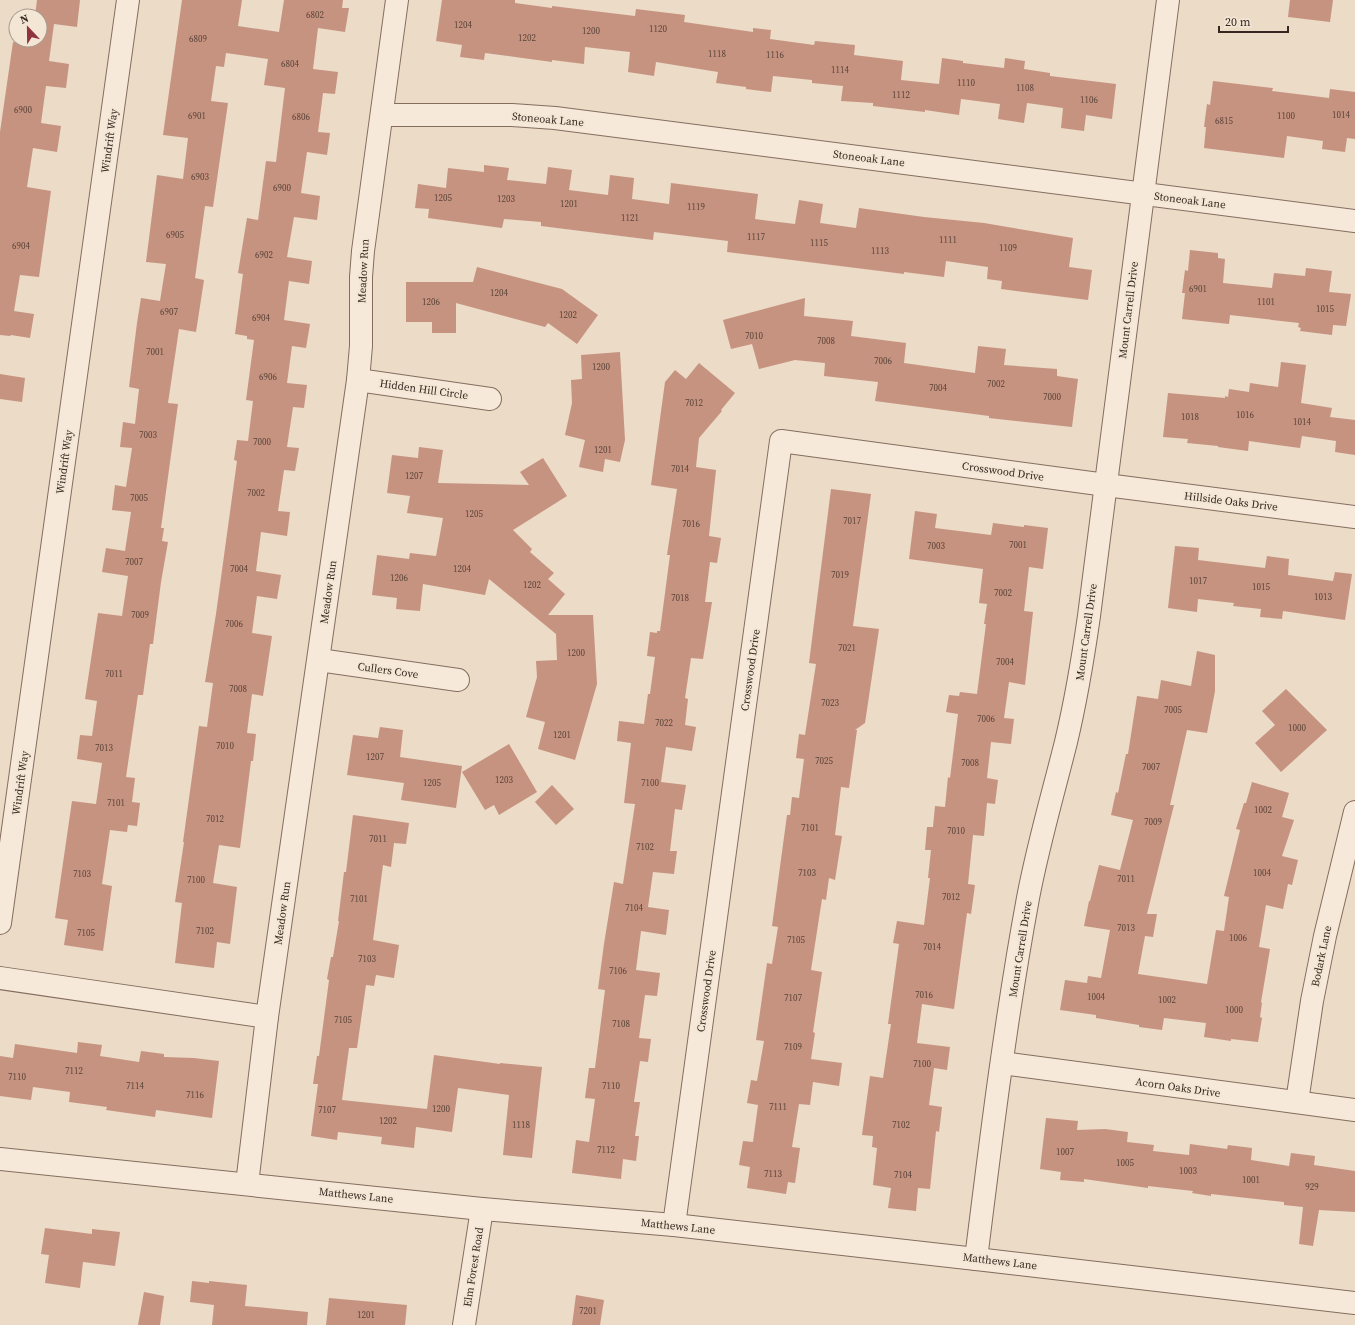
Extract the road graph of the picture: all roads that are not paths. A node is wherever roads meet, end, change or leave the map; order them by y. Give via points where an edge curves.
1 (128, 0) edge
2 (397, 0) edge
3 (1168, 0) edge
4 (382, 116) junction
5 (1143, 194) junction
6 (1355, 221) edge
7 (358, 380) junction
8 (490, 399) dead end
9 (1106, 485) junction
10 (1355, 517) edge
11 (319, 660) junction
12 (458, 680) dead end
13 (1355, 812) edge
14 (0, 923) edge
15 (0, 978) edge
16 (267, 1017) junction
17 (1002, 1062) junction
18 (1297, 1102) junction
19 (1355, 1110) edge
20 (0, 1159) edge
21 (247, 1184) junction
22 (482, 1209) junction
23 (674, 1225) junction
24 (976, 1258) junction
25 (1355, 1303) edge
26 (464, 1325) edge

1 - 14 street, Windrift Way
2 - 4 street, Meadow Run
3 - 5 street, Mount Carrell Drive
4 - 5 street, Stoneoak Lane via 512,115 555,118
4 - 7 street, Meadow Run via 363,251
5 - 6 street, Stoneoak Lane
5 - 9 street, Mount Carrell Drive
7 - 8 street, Hidden Hill Circle
7 - 11 street, Meadow Run
9 - 10 street, Hillside Oaks Drive
9 - 17 street, Mount Carrell Drive via 1081,673 1039,844
9 - 23 street, Crosswood Drive via 781,441
11 - 12 street, Cullers Cove
11 - 16 street, Meadow Run
13 - 18 street, Bodark Lane via 1325,936 1312,1001
15 - 16 street
16 - 21 street, Meadow Run
17 - 18 street, Acorn Oaks Drive
17 - 24 street, Mount Carrell Drive
18 - 19 street, Acorn Oaks Drive
20 - 21 street, Matthews Lane
21 - 22 street, Matthews Lane
22 - 23 street, Matthews Lane
22 - 26 street, Elm Forest Road
23 - 24 street, Matthews Lane
24 - 25 street, Matthews Lane

